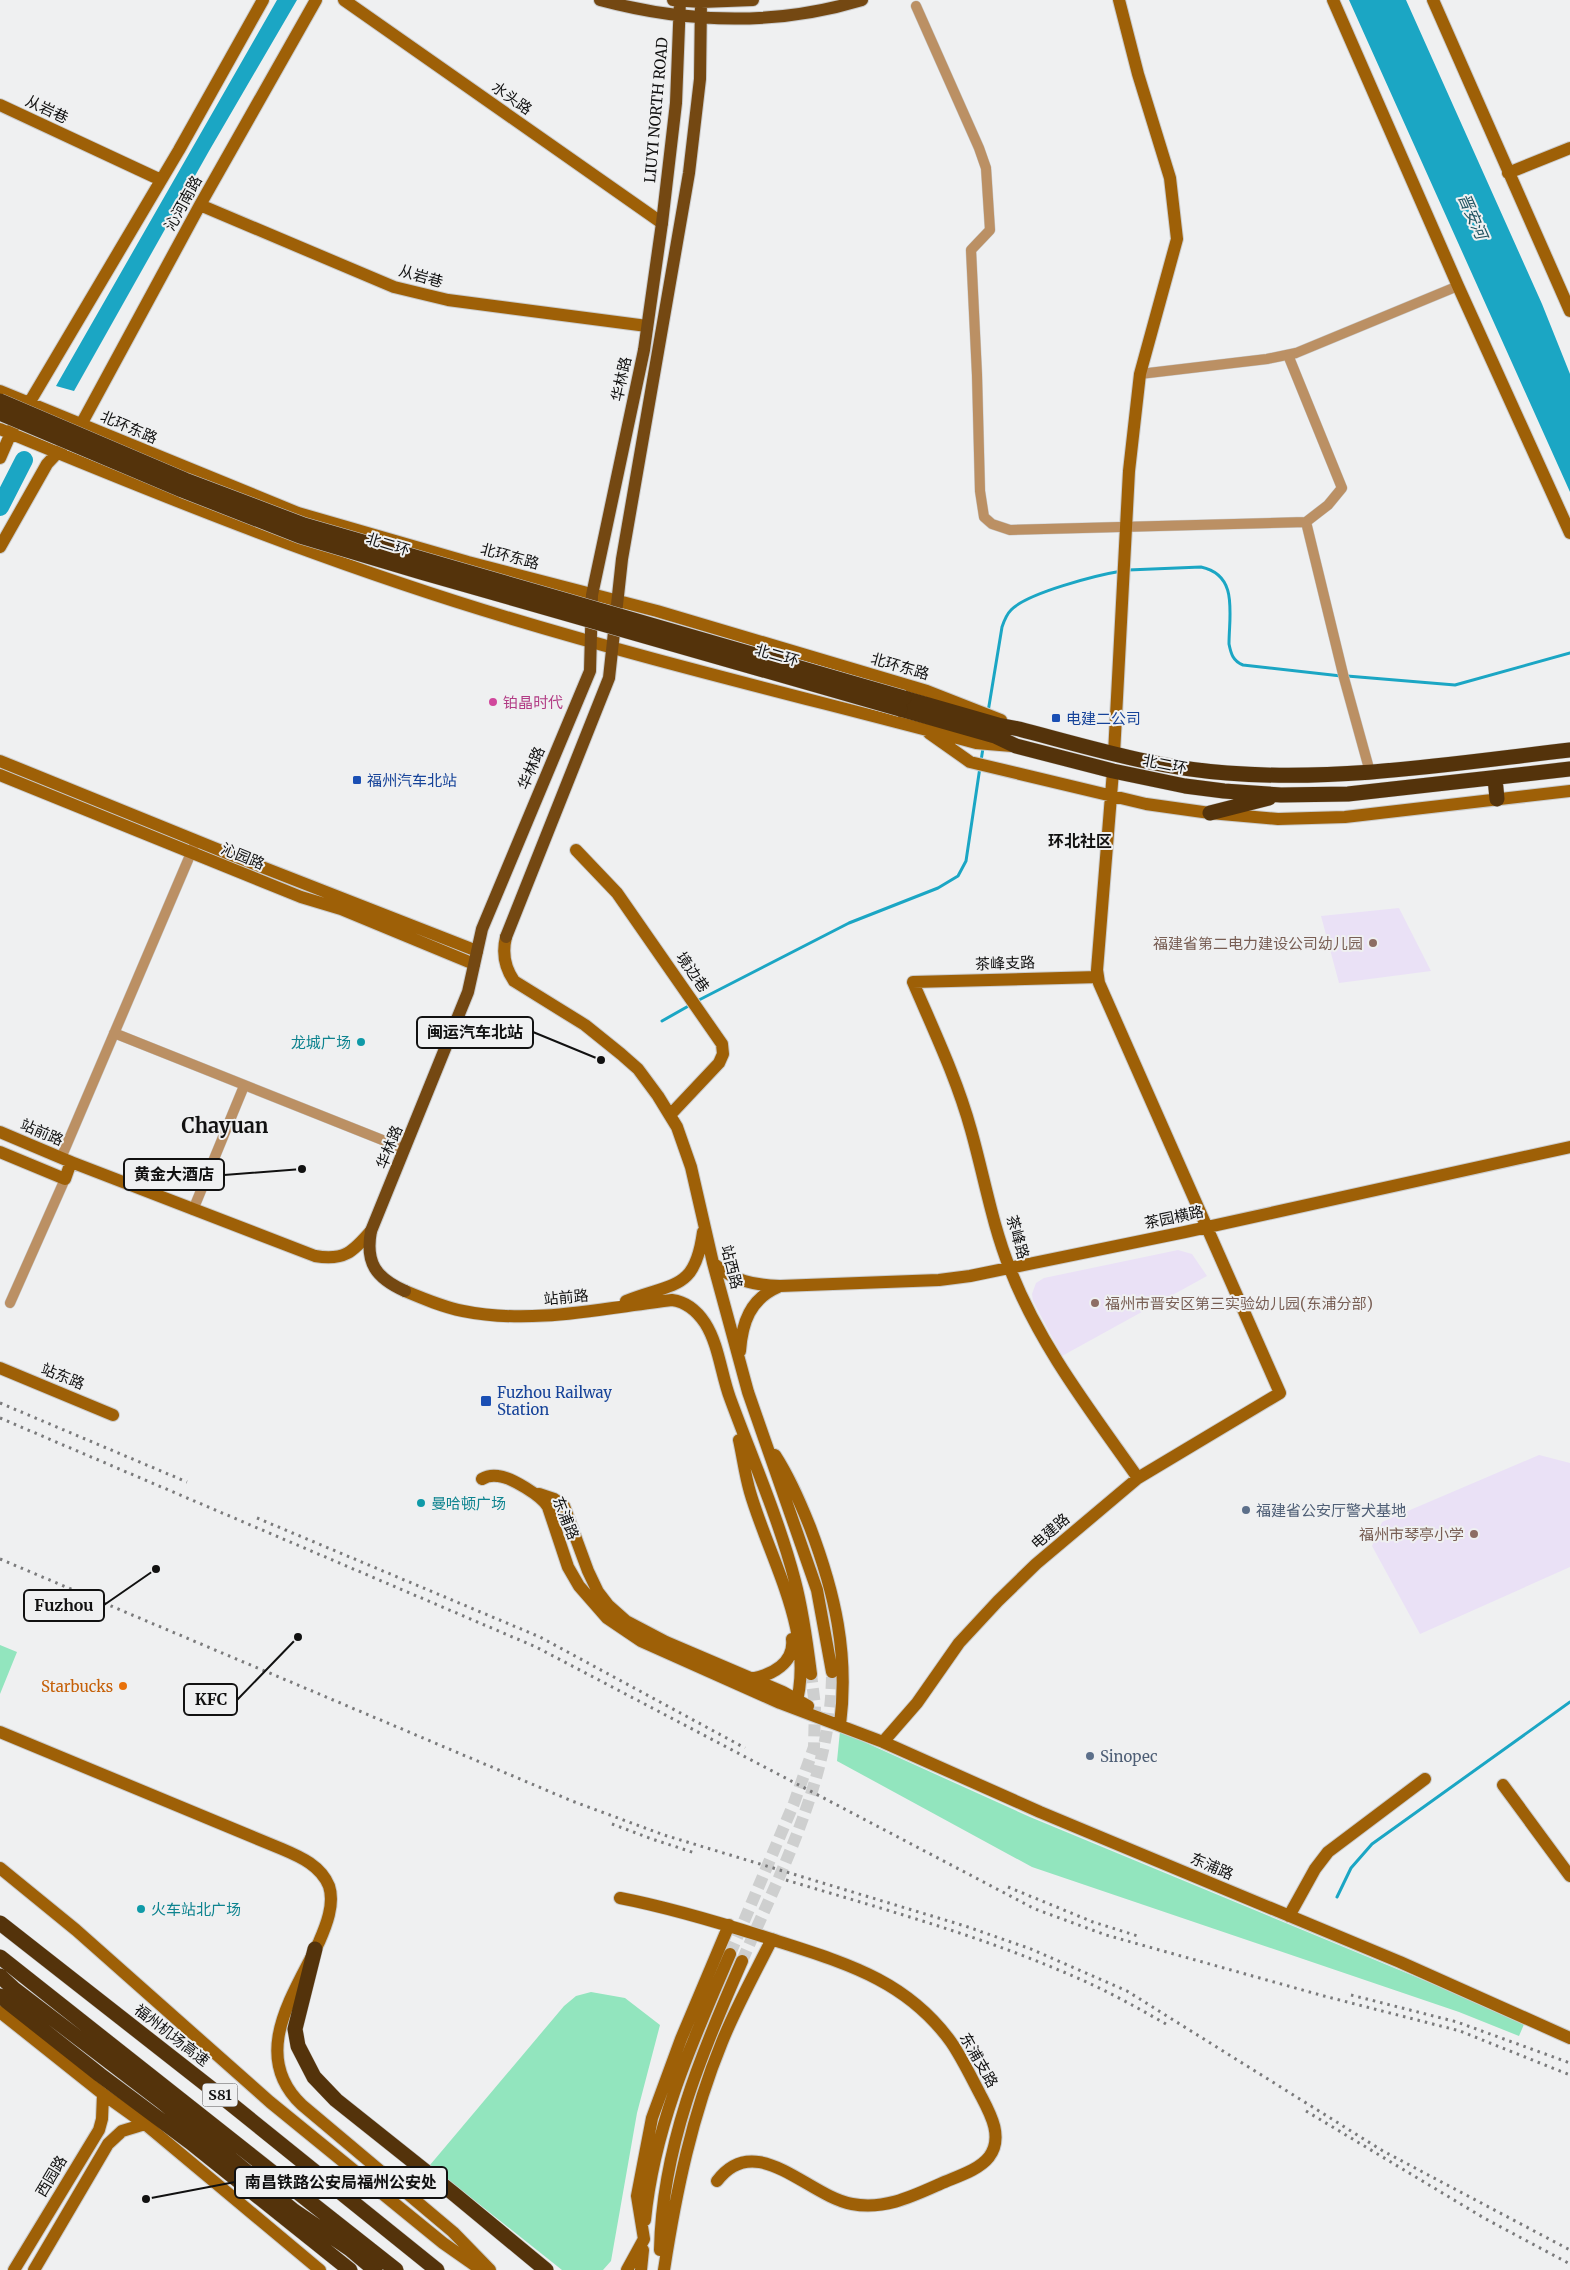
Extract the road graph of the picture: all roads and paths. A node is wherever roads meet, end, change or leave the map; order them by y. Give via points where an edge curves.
1 (263, 0) edge
2 (316, 0) edge
3 (344, 0) edge
4 (600, 0) edge
5 (677, 0) edge
6 (753, 0) edge
7 (862, 0) edge
8 (1119, 0) edge
9 (1332, 0) edge
10 (1432, 0) edge
11 (701, 1) edge
12 (916, 6) dead end
13 (680, 15) junction
14 (702, 18) junction
15 (0, 105) edge
16 (1570, 148) edge
17 (1508, 174) junction
18 (161, 180) junction
19 (200, 205) junction
20 (662, 223) junction
21 (1458, 286) junction
22 (1570, 311) edge
23 (647, 326) junction
24 (1288, 355) junction
25 (1140, 374) junction
26 (0, 391) edge
27 (0, 402) edge
28 (30, 403) junction
29 (0, 413) edge
30 (82, 425) junction
31 (5, 431) edge
32 (58, 452) junction
33 (0, 458) edge
34 (1306, 522) junction
35 (1126, 527) junction
36 (1570, 533) edge
37 (0, 547) edge
38 (592, 594) junction
39 (616, 601) junction
40 (590, 640) junction
41 (612, 647) junction
42 (902, 704) junction
43 (922, 728) junction
44 (988, 729) junction
45 (1570, 750) edge
46 (1114, 754) junction
47 (0, 761) edge
48 (1570, 769) edge
49 (1113, 771) junction
50 (1370, 772) junction
51 (0, 775) edge
52 (1495, 778) junction
53 (1570, 791) edge
54 (1110, 796) junction
55 (1281, 796) junction
56 (1497, 799) junction
57 (1210, 813) junction
58 (194, 847) junction
59 (576, 850) dead end
60 (506, 937) joint
61 (477, 951) junction
62 (474, 964) junction
63 (1098, 977) junction
64 (913, 982) joint
65 (114, 1033) junction
66 (244, 1086) junction
67 (670, 1115) junction
68 (0, 1132) edge
69 (1570, 1147) edge
70 (405, 1149) junction
71 (0, 1152) edge
72 (66, 1160) junction
73 (65, 1179) junction
74 (193, 1210) junction
75 (704, 1220) junction
76 (1206, 1227) junction
77 (371, 1230) junction
78 (713, 1263) junction
79 (1010, 1268) junction
80 (780, 1286) junction
81 (404, 1291) joint
82 (10, 1303) dead end
83 (606, 1309) junction
84 (739, 1360) junction
85 (0, 1368) edge
86 (728, 1392) junction
87 (113, 1414) dead end
88 (763, 1435) junction
89 (482, 1478) dead end
90 (1138, 1478) junction
91 (526, 1489) junction
92 (791, 1611) junction
93 (832, 1672) tunnel mouth
94 (811, 1674) tunnel mouth
95 (751, 1679) junction
96 (796, 1705) junction
97 (840, 1725) junction
98 (0, 1732) edge
99 (883, 1742) junction
100 (1425, 1779) dead end
101 (1503, 1785) dead end
102 (0, 1868) edge
103 (1570, 1876) edge
104 (620, 1898) dead end
105 (0, 1911) edge
106 (1289, 1916) junction
107 (0, 1923) edge
108 (729, 1925) junction
109 (772, 1939) junction
110 (315, 1949) junction
111 (730, 1954) tunnel mouth
112 (0, 1957) edge
113 (742, 1961) tunnel mouth
114 (59, 1969) junction
115 (0, 1976) edge
116 (0, 1996) edge
117 (0, 2012) edge
118 (1570, 2038) edge
119 (103, 2094) junction
120 (144, 2124) junction
121 (717, 2181) dead end
122 (644, 2239) junction
123 (349, 2269) edge
124 (14, 2270) edge
125 (34, 2270) edge
126 (320, 2270) edge
127 (375, 2270) edge
128 (396, 2270) edge
129 (437, 2270) edge
130 (482, 2270) edge
131 (490, 2270) edge
132 (546, 2270) edge
133 (627, 2270) edge
134 (641, 2270) edge
135 (662, 2270) edge

1 - 18 main road, 沁河南路
2 - 19 main road, 沁河南路
3 - 20 main road, 水头路
4 - 13 main road
5 - 11 main road
5 - 13 main road, LIUYI NORTH ROAD
6 - 11 main road
7 - 14 main road via 782,16
8 - 25 main road via 1170,178 1177,240
9 - 21 main road
10 - 17 main road
11 - 14 main road
12 - 35 street via 986,168 990,230 971,250 980,491 984,517 992,524 1010,530
13 - 14 main road
13 - 20 main road, LIUYI NORTH ROAD via 674,126
14 - 39 main road, 华林路 via 700,79 689,173
15 - 18 main road, 从岩巷
16 - 17 main road
17 - 22 main road
18 - 28 main road, 沁河南路
19 - 23 main road, 从岩巷 via 394,287 418,294
19 - 30 main road, 沁河南路
20 - 23 main road, 华林路
21 - 24 street
21 - 36 main road
23 - 38 main road, 华林路
24 - 25 street
24 - 34 street via 1342,488 1328,505
25 - 35 main road
26 - 28 main road, 北环东路
27 - 42 highway, 北二环, bridge via 185,480 304,525
28 - 30 main road, 北环东路
28 - 31 main road, 沁河南路
29 - 42 highway, 北二环, bridge via 300,536
30 - 32 main road, 沁河南路
30 - 38 main road, 北环东路 via 298,513 459,560
31 - 32 main road
31 - 33 main road, 沁河南路
32 - 37 main road, 沁河南路 via 47,464
32 - 40 main road via 314,554 483,610
34 - 35 street
34 - 50 street
35 - 46 main road
38 - 39 main road, 北环东路
38 - 40 main road, 华林路
39 - 41 main road, 华林路
39 - 44 main road, 北环东路 via 927,691
40 - 41 main road
40 - 61 main road, 华林路 via 590,671 482,929
41 - 43 main road
41 - 60 main road, 华林路 via 609,678
42 - 44 highway, 北二环
43 - 44 main road
43 - 54 main road via 970,762
44 - 46 highway, 北二环 via 1019,729
44 - 49 highway, 北二环 via 1016,746
45 - 50 highway, 北二环
46 - 50 highway, 北二环 via 1226,773 1313,776
47 - 58 main road
48 - 52 highway, 北二环
49 - 54 main road
49 - 55 highway, 北二环 via 1185,786
51 - 58 main road, 沁园路
52 - 55 highway, 北二环 via 1348,794
52 - 56 highway
53 - 56 main road
54 - 57 main road
54 - 63 main road
55 - 57 highway
56 - 57 main road via 1329,818 1278,819
58 - 61 main road
58 - 62 main road, 沁园路 via 300,897 341,909
58 - 65 street
59 - 67 main road, 境边巷 via 612,886 722,1044 722,1059
60 - 67 main road, 站西路 via 504,958 514,981 585,1025 621,1054 638,1070
61 - 62 main road, 华林路
62 - 70 main road, 华林路 via 468,992
63 - 64 main road, 茶峰支路
63 - 76 main road
64 - 79 main road, 茶峰路 via 952,1073 971,1128
65 - 66 street
65 - 72 street
66 - 70 street
66 - 74 street
67 - 75 main road, 站西路 via 684,1145
68 - 72 main road, 站前路
69 - 76 main road, 茶园横路
70 - 77 main road, 华林路
71 - 73 main road
72 - 73 main road, 站前路
72 - 74 main road, 站前路
73 - 82 street
74 - 77 main road, 站前路 via 305,1253 325,1257 339,1257 352,1251
75 - 78 main road, 站西路
75 - 83 main road via 700,1250 690,1274 681,1282
76 - 79 main road, 茶园横路
76 - 90 main road, 电建路 via 1280,1393
77 - 81 main road, 华林路 via 369,1252 373,1266 384,1280
78 - 80 main road, 茶园横路 via 725,1273 746,1282
78 - 84 main road, 站西路
79 - 80 main road, 茶园横路 via 939,1280
79 - 90 main road, 茶峰路 via 1032,1319 1054,1358
80 - 84 main road via 758,1298 750,1309 741,1334
81 - 83 main road, 站前路 via 448,1307 478,1313 546,1315
83 - 86 main road, 站前路 via 682,1301 699,1316 714,1341
84 - 88 main road, 站西路
85 - 87 main road, 站东路
86 - 92 main road via 750,1492
86 - 94 main road via 794,1578 805,1624
88 - 93 main road, 站西路 via 810,1566 823,1614
88 - 97 main road via 791,1479 831,1591 844,1660 844,1701
89 - 91 main road via 503,1477
90 - 99 main road, 电建路 via 1036,1564 998,1601 959,1643 917,1703
91 - 95 main road, 东浦路 via 564,1506 598,1592 620,1616 647,1633
91 - 96 main road, 东浦路 via 546,1503 578,1586 615,1624 650,1646
92 - 95 main road via 793,1647 788,1660 768,1675
92 - 96 main road via 802,1673
95 - 96 main road, 东浦路
96 - 97 main road, 东浦路
97 - 99 main road, 东浦路
98 - 110 main road via 309,1862 324,1877 331,1896 327,1919
99 - 106 main road, 东浦路
100 - 106 main road via 1328,1852
101 - 103 main road
102 - 130 main road via 76,1930 270,2102
104 - 108 main road, 东浦支路
105 - 114 highway
106 - 118 main road, 东浦路
107 - 114 highway, 福州机场高速 / S81
108 - 109 main road, 东浦支路
108 - 122 main road via 681,2038 652,2118 637,2196
109 - 121 main road, 东浦支路 via 864,1971 884,1981 919,2008 950,2041 964,2063 994,2123 994,2149 982,2164 908,2198 883,2204 841,2201 770,2164 756,2161 729,2167
109 - 135 main road via 722,2042 700,2104 683,2164
110 - 131 main road via 277,2035 278,2067 284,2084 295,2099 453,2232
110 - 132 highway via 295,2029 298,2046 314,2077 336,2100
111 - 122 main road via 692,2042 670,2105 651,2181
112 - 128 highway, S81
113 - 135 main road via 704,2048 677,2131 663,2204
114 - 129 highway, 福州机场高速 / S81
115 - 127 highway via 161,2101 294,2211
116 - 123 highway
117 - 119 main road
119 - 120 main road
119 - 124 main road, 西园路 via 99,2130
120 - 125 main road via 122,2131 108,2144
120 - 126 main road
122 - 133 main road
122 - 134 main road

